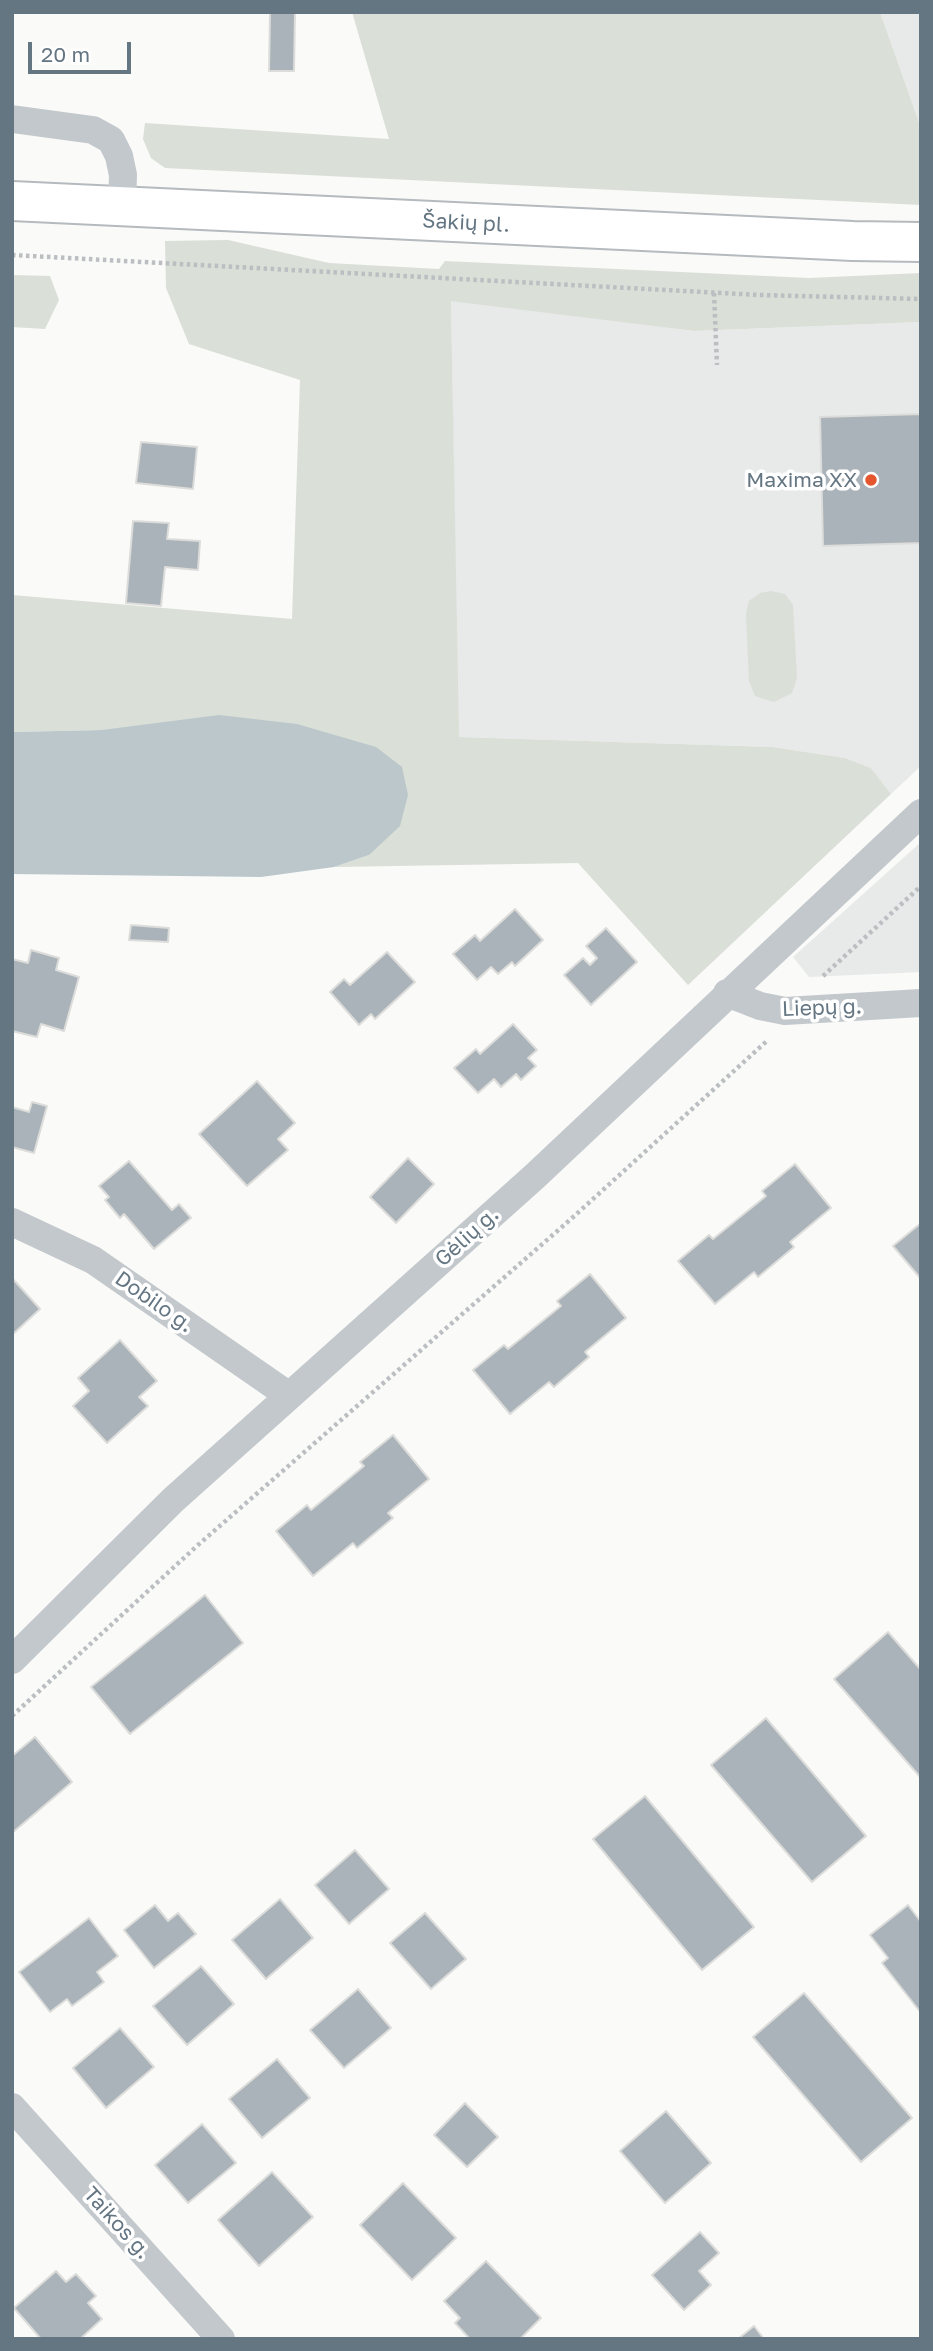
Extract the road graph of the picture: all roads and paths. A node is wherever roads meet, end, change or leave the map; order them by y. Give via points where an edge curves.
1 (12, 120) edge
2 (12, 201) edge
3 (122, 205) junction
4 (921, 242) edge
5 (12, 255) edge
6 (714, 293) junction
7 (921, 299) edge
8 (716, 365) dead end
9 (921, 813) edge
10 (921, 886) edge
11 (727, 993) junction
12 (921, 1003) edge
13 (785, 1012) junction
14 (12, 1222) edge
15 (288, 1395) junction
16 (12, 1660) edge
17 (12, 1716) edge
18 (12, 2107) edge
19 (221, 2339) edge

1 - 3 street via 93,130 111,140 120,156
2 - 3 main road, Šakių pl.
3 - 4 main road, Šakių pl.
5 - 6 path
6 - 7 path
6 - 8 path
9 - 11 street, Gėlių g.
10 - 13 path
11 - 13 street, Liepų g.
11 - 15 street, Gėlių g. via 534,1177
12 - 13 street, Liepų g.
13 - 17 path via 771,1038 198,1545
14 - 15 street, Dobilo g. via 93,1260
15 - 16 street, Gėlių g. via 173,1500
18 - 19 street, Taikos g.

